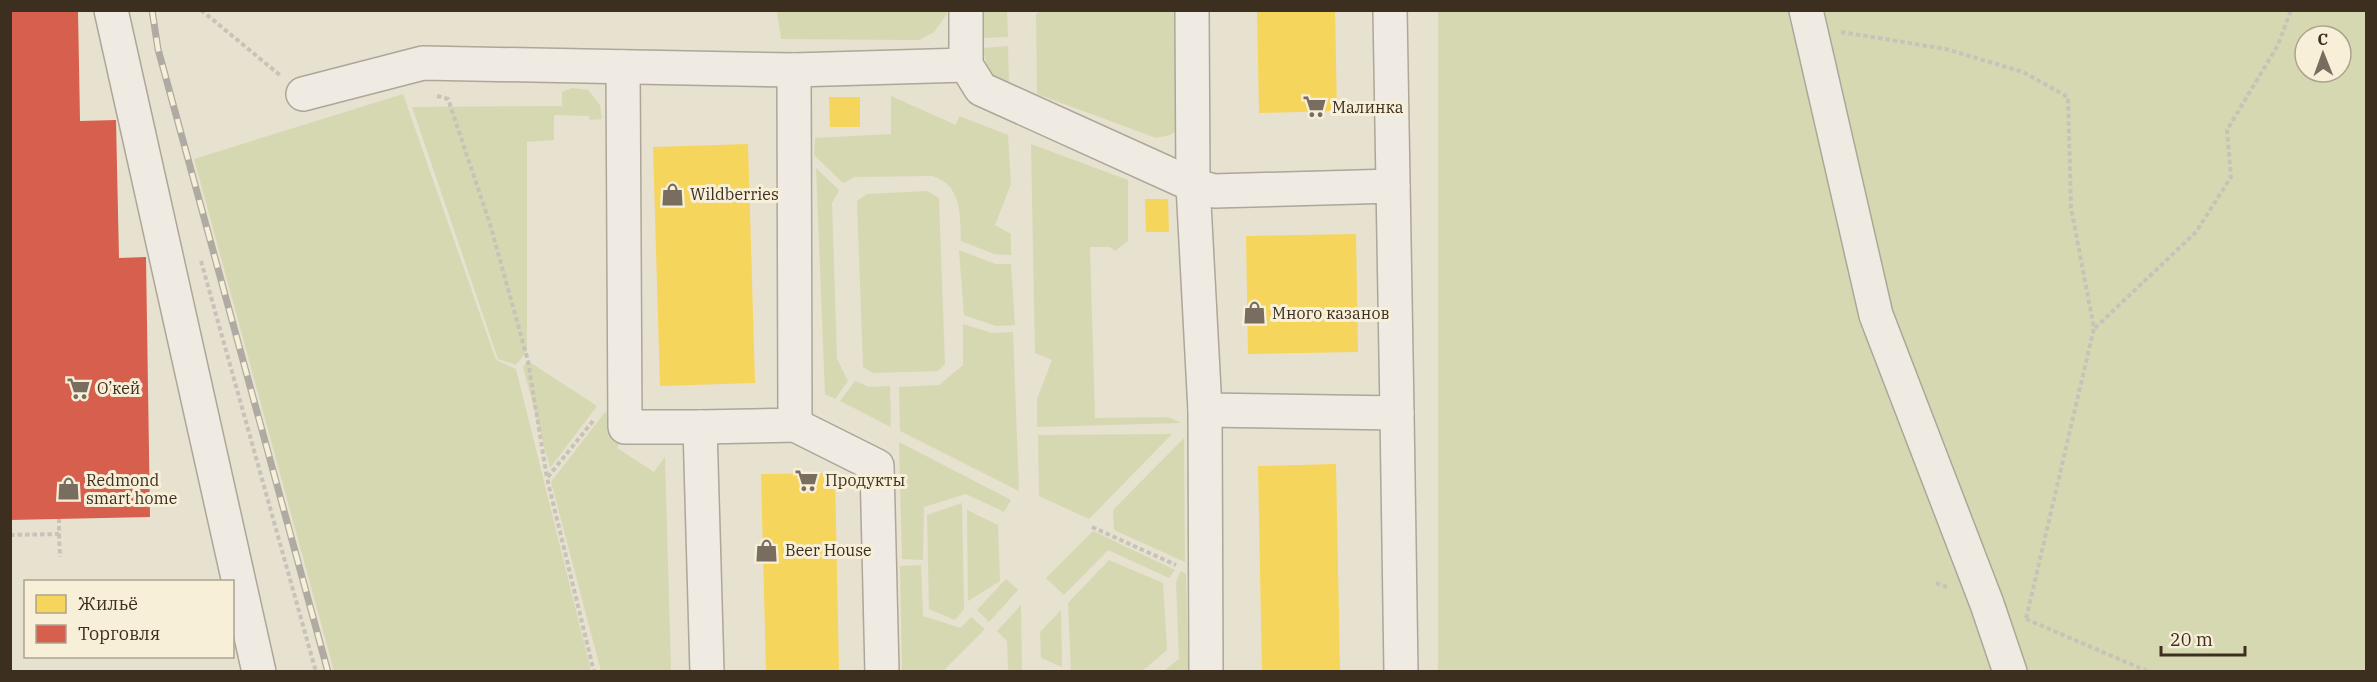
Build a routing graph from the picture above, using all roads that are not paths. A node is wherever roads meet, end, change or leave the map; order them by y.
1 (111, 10) edge
2 (966, 10) edge
3 (1192, 10) edge
4 (1389, 10) edge
5 (1808, 19) edge
6 (966, 65) junction
7 (623, 67) junction
8 (794, 70) junction
9 (303, 94) road end
10 (1193, 185) junction
11 (1393, 186) junction
12 (1206, 410) junction
13 (1397, 413) junction
14 (795, 424) junction
15 (700, 427) junction
16 (259, 672) edge
17 (707, 672) edge
18 (882, 672) edge
19 (1206, 672) edge
20 (1401, 672) edge
21 (2010, 672) edge

1 - 16 lane
2 - 6 lane
3 - 10 lane
4 - 11 lane
5 - 21 lane
6 - 8 lane
6 - 10 lane
7 - 8 lane
7 - 9 lane
7 - 15 lane
8 - 14 lane
10 - 11 lane
10 - 12 lane
11 - 13 lane
12 - 13 lane
12 - 19 lane
13 - 20 lane
14 - 15 lane
14 - 18 lane
15 - 17 lane

